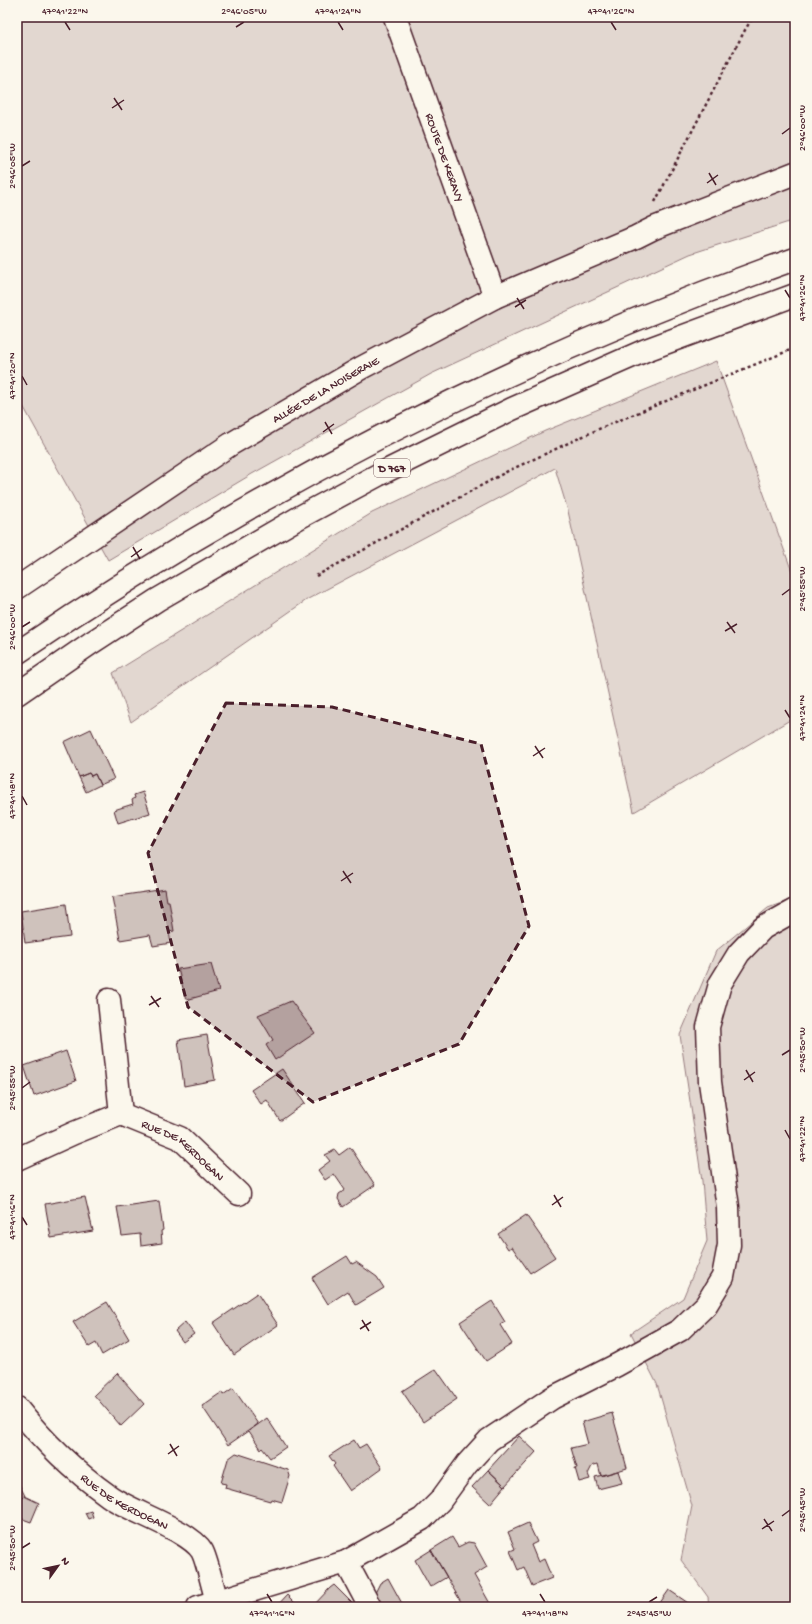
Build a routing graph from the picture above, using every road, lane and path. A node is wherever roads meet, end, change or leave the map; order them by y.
1 (396, 17) edge
2 (753, 17) edge
3 (795, 173) edge
4 (654, 203) dead end
5 (795, 258) edge
6 (795, 295) edge
7 (495, 297) junction
8 (795, 348) edge
9 (316, 576) dead end
10 (17, 588) edge
11 (17, 653) edge
12 (17, 694) edge
13 (795, 910) edge
14 (109, 1000) dead end
15 (121, 1114) junction
16 (17, 1159) edge
17 (240, 1194) dead end
18 (17, 1408) edge
19 (346, 1562) junction
20 (207, 1604) edge
21 (370, 1607) edge

1 - 7 main road, ROUTE DE KERAVY
2 - 4 path
3 - 7 main road, ALLÉE DE LA NOISERAIE
5 - 11 main road, D 767
6 - 12 main road, D 767
7 - 10 main road, ALLÉE DE LA NOISERAIE
8 - 9 path
13 - 19 main road
14 - 15 main road
15 - 16 main road
15 - 17 main road, RUE DE KERDOGAN
18 - 20 main road, RUE DE KERDOGAN
19 - 20 main road
19 - 21 main road

